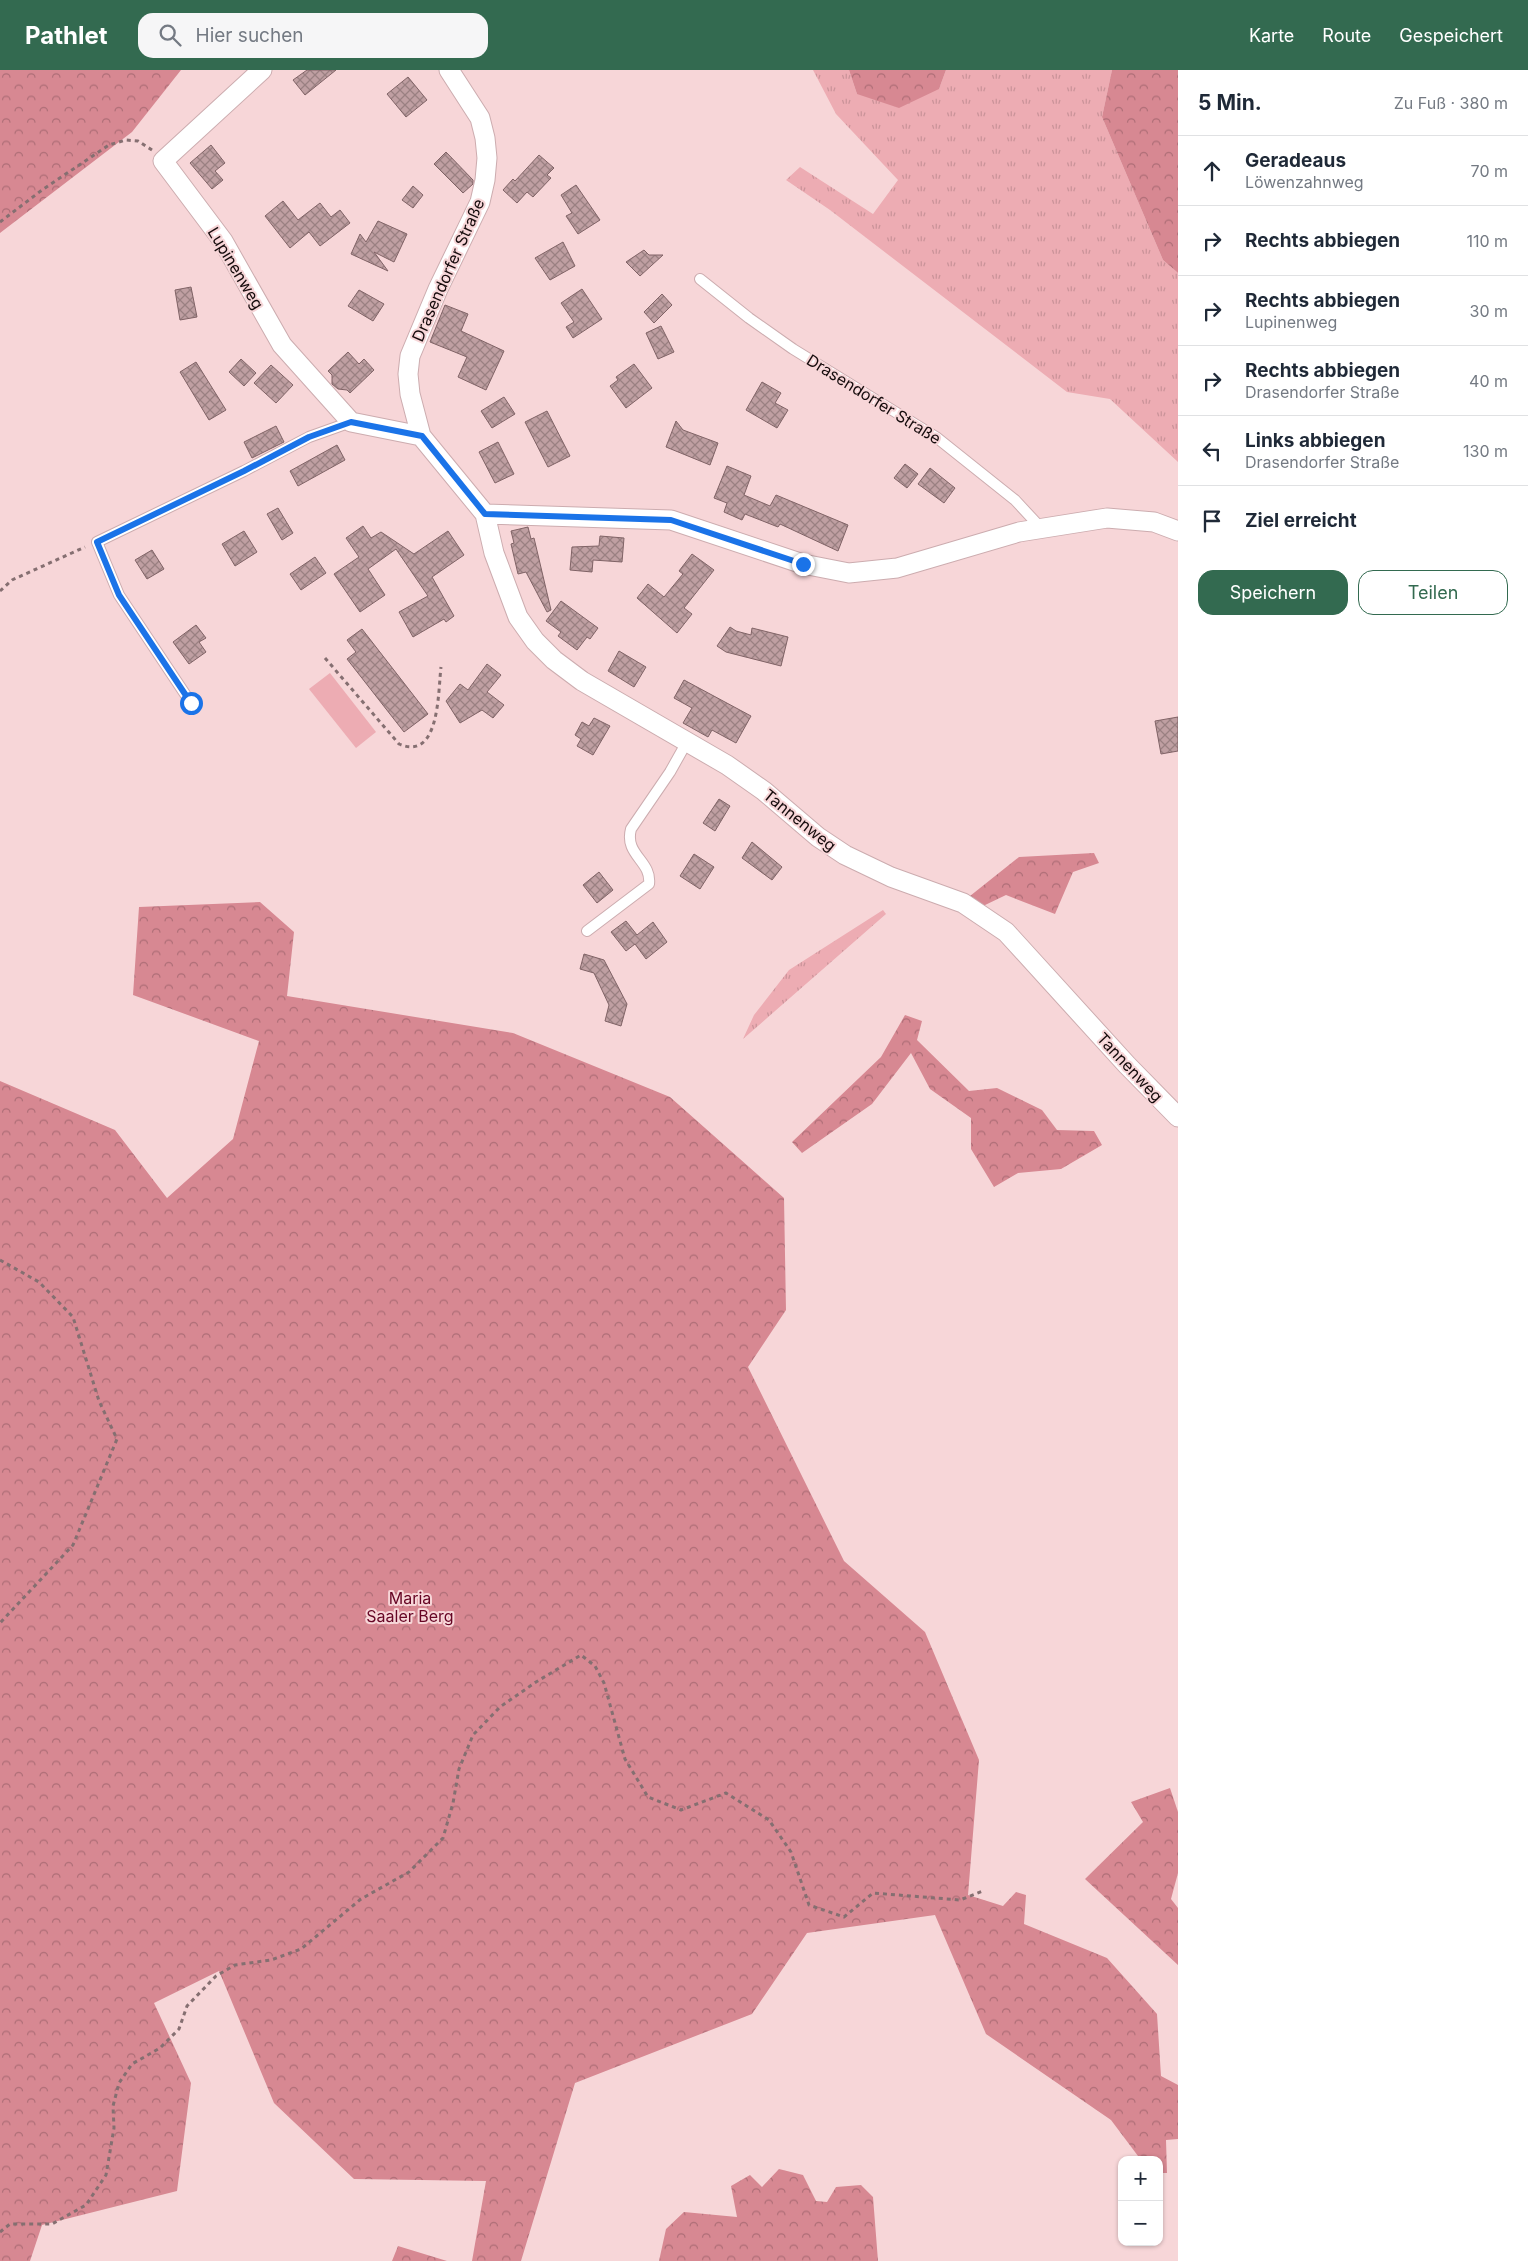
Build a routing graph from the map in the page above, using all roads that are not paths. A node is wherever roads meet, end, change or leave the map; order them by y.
1 (262, 70) edge
2 (449, 70) edge
3 (700, 278) dead end
4 (351, 422) junction
5 (422, 436) junction
6 (485, 514) junction
7 (1041, 528) junction
8 (1178, 531) edge
9 (191, 703) dead end
10 (688, 740) junction
11 (587, 932) dead end
12 (1178, 1117) edge

1 - 4 street, Lupinenweg
2 - 5 street, Drasendorfer Straße
3 - 7 lane, Drasendorfer Straße
4 - 5 street
4 - 9 lane
5 - 6 street, Drasendorfer Straße
6 - 7 street
6 - 10 street, Tannenweg
7 - 8 street
10 - 11 lane
10 - 12 street, Tannenweg

